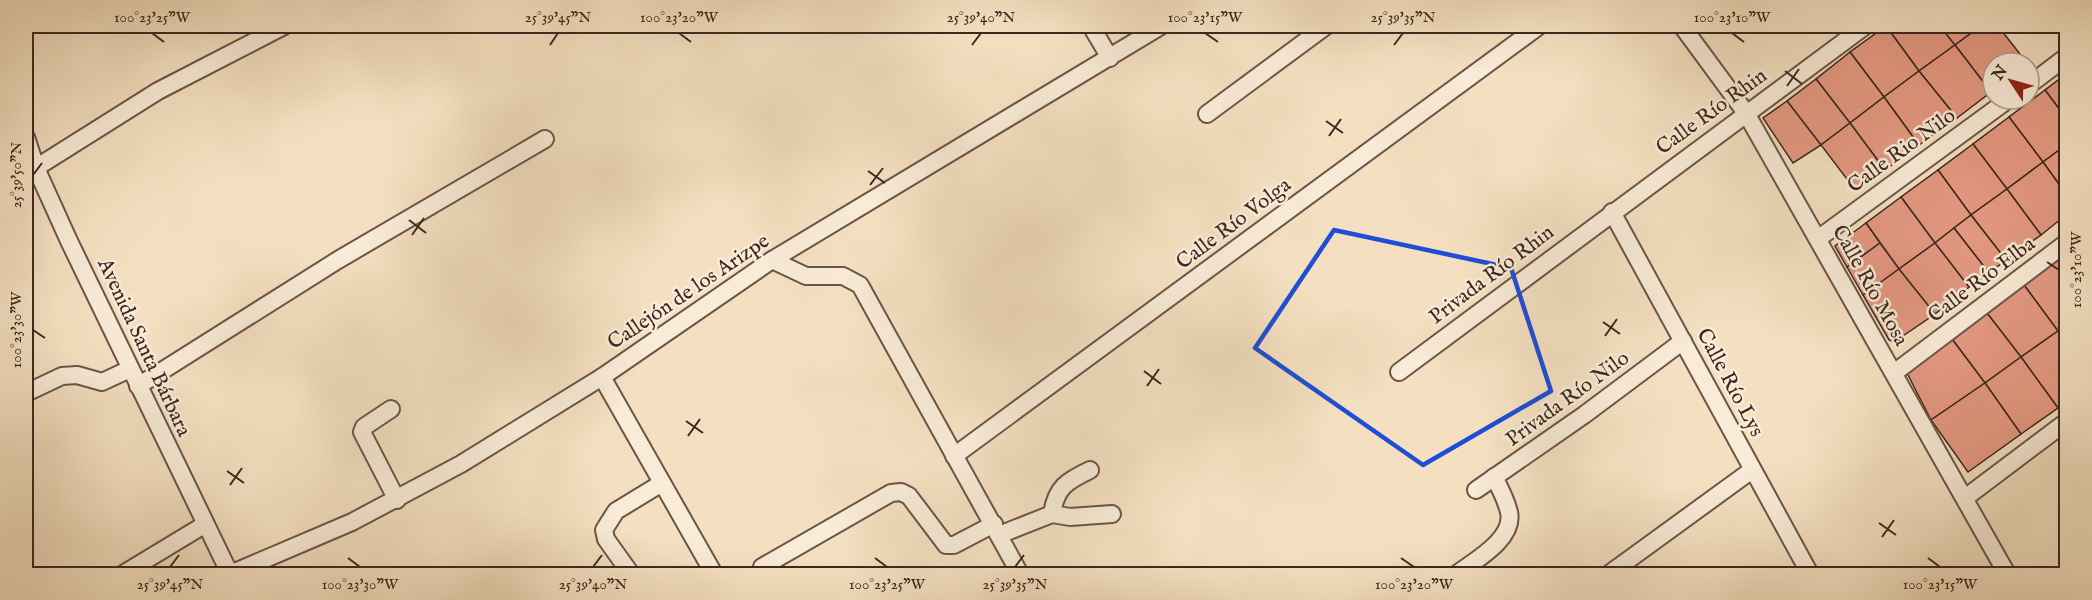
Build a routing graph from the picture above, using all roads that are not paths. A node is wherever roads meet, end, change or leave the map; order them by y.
1 (284, 26) edge
2 (1091, 26) edge
3 (1161, 26) edge
4 (1326, 26) edge
5 (1539, 26) edge
6 (1682, 26) edge
7 (1865, 26) edge
8 (2067, 57) edge
9 (1110, 58) junction
10 (2041, 76) edge
11 (1993, 111) edge
12 (1746, 113) junction
13 (1207, 114) dead end
14 (26, 137) edge
15 (545, 139) dead end
16 (31, 171) edge
17 (1612, 212) junction
18 (1819, 238) junction
19 (2067, 243) edge
20 (772, 260) junction
21 (1683, 341) junction
22 (130, 369) junction
23 (1399, 372) dead end
24 (1894, 373) junction
25 (602, 377) junction
26 (138, 386) junction
27 (26, 393) edge
28 (391, 409) dead end
29 (2067, 422) edge
30 (954, 456) junction
31 (1090, 470) dead end
32 (1752, 470) junction
33 (1494, 477) junction
34 (662, 483) junction
35 (1476, 490) dead end
36 (1965, 498) junction
37 (397, 500) junction
38 (1052, 514) junction
39 (1112, 514) dead end
40 (204, 525) junction
41 (996, 530) junction
42 (762, 567) dead end
43 (123, 574) edge
44 (230, 574) edge
45 (631, 574) edge
46 (714, 574) edge
47 (1020, 574) edge
48 (1456, 574) edge
49 (1609, 574) edge
50 (1810, 574) edge
51 (2007, 574) edge

1 - 16 street
2 - 9 street
3 - 9 street, Callejón de los Arizpe
4 - 13 street
5 - 30 street, Calle Río Volga
6 - 12 street, Calle Río Mosa
7 - 12 street, Calle Río Rhin
8 - 10 street
9 - 20 street, Callejón de los Arizpe
11 - 18 street, Calle Rio Nilo
12 - 17 street, Calle Río Rhin
12 - 18 street, Calle Río Mosa
14 - 16 street, Avenida Santa Bárbara
15 - 26 street
16 - 22 street, Avenida Santa Bárbara
17 - 21 street, Calle Río Lys
17 - 23 street, Privada Río Rhin
18 - 24 street, Calle Río Mosa
19 - 24 street, Calle Río Elba
20 - 25 street, Callejón de los Arizpe
20 - 30 street
21 - 32 street, Calle Río Lys
21 - 33 street, Privada Río Nilo
22 - 26 street, Avenida Santa Bárbara
22 - 27 street
24 - 36 street, Calle Río Mosa
25 - 34 street
25 - 37 street, Callejón de los Arizpe
26 - 40 street, Avenida Santa Bárbara
28 - 37 street
29 - 36 street
30 - 41 street
31 - 38 street
32 - 49 street
32 - 50 street, Calle Río Lys
33 - 35 street, Privada Río Nilo
33 - 48 street
34 - 45 street
34 - 46 street
36 - 51 street, Calle Río Mosa
37 - 44 street, Callejón de los Arizpe
38 - 39 street
38 - 41 street
40 - 43 street
40 - 44 street, Avenida Santa Bárbara
41 - 42 street
41 - 47 street

